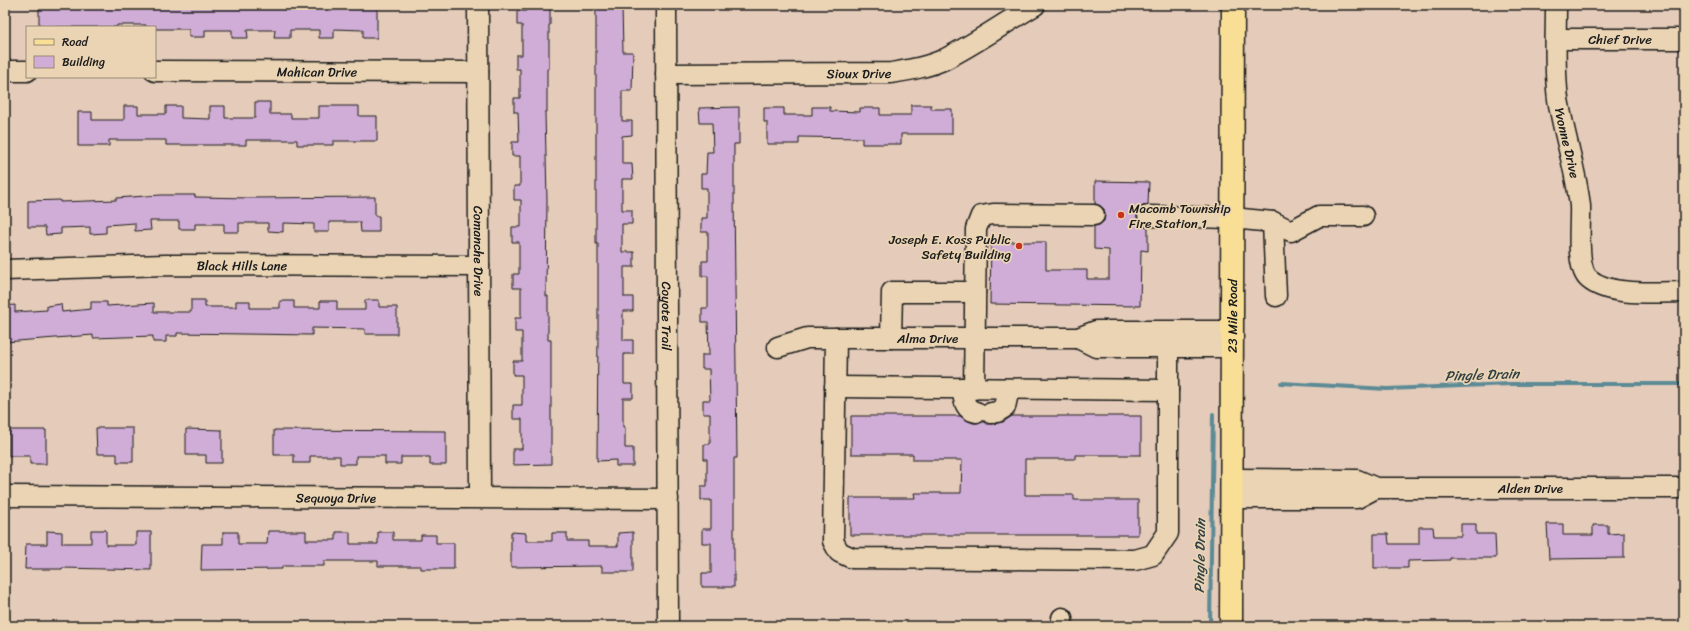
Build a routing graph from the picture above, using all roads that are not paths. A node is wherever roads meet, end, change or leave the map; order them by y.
1 (478, 5) edge
2 (666, 5) edge
3 (1035, 5) edge
4 (1233, 5) edge
5 (1556, 5) edge
6 (1556, 39) junction
7 (1684, 39) edge
8 (5, 71) edge
9 (26, 71) edge
10 (156, 71) edge
11 (478, 72) junction
12 (666, 74) junction
13 (1094, 215) dead end
14 (1148, 216) dead end
15 (1363, 216) dead end
16 (1232, 218) junction
17 (1273, 222) junction
18 (479, 266) junction
19 (5, 270) edge
20 (975, 292) junction
21 (1684, 292) edge
22 (1276, 296) dead end
23 (836, 338) junction
24 (891, 338) junction
25 (975, 338) junction
26 (1232, 339) junction
27 (1163, 342) junction
28 (778, 347) dead end
29 (835, 387) junction
30 (968, 388) junction
31 (1009, 389) junction
32 (1168, 390) junction
33 (1231, 488) junction
34 (1684, 488) edge
35 (5, 496) edge
36 (480, 497) junction
37 (668, 498) junction
38 (668, 626) edge
39 (1231, 626) edge

1 - 11 street, Comanche Drive
2 - 12 street, Coyote Trail
3 - 12 street, Sioux Drive
4 - 16 main road, 23 Mile Road
5 - 6 street, Yvonne Drive
6 - 7 street, Chief Drive
6 - 21 street, Yvonne Drive
8 - 9 street
10 - 11 street, Mahican Drive
11 - 18 street, Comanche Drive
12 - 37 street, Coyote Trail
13 - 20 street
14 - 16 street
15 - 17 street
16 - 17 street
16 - 26 main road, 23 Mile Road
17 - 22 street
18 - 19 street, Black Hills Lane
18 - 36 street, Comanche Drive
20 - 24 street
20 - 25 street
23 - 24 street, Alma Drive
23 - 28 street, Alma Drive
23 - 29 street
24 - 25 street, Alma Drive
25 - 27 street, Alma Drive
25 - 30 street
26 - 27 street, Alma Drive
26 - 33 main road, 23 Mile Road
27 - 32 street
29 - 30 street
29 - 32 street
30 - 31 street
30 - 31 street
31 - 32 street
33 - 34 street, Alden Drive
33 - 39 main road, 23 Mile Road
35 - 36 street, Sequoya Drive
36 - 37 street, Sequoya Drive
37 - 38 street, Coyote Trail

